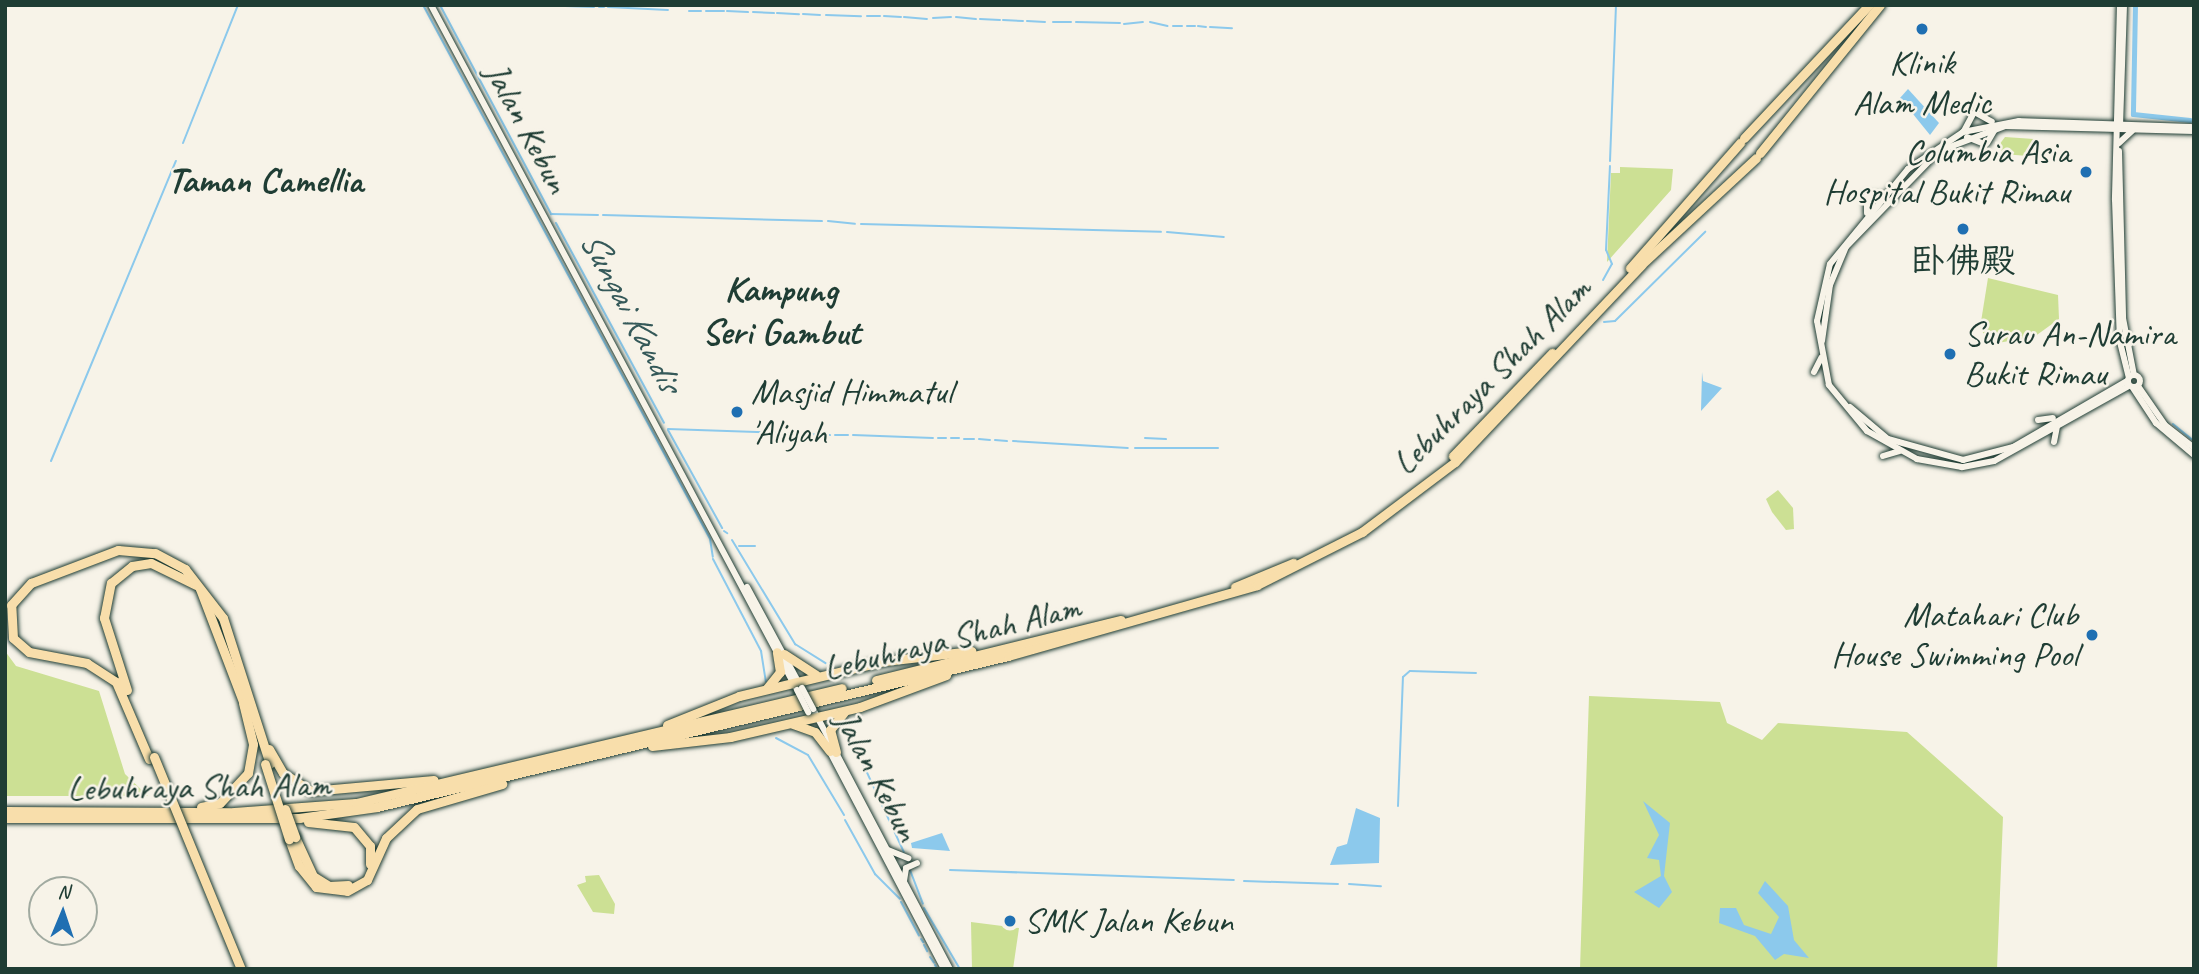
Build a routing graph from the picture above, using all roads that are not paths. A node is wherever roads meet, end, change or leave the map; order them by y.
1 (431, 5) edge
2 (1869, 5) edge
3 (1880, 5) edge
4 (2122, 5) edge
5 (2118, 112) junction
6 (2083, 123) junction
7 (1996, 125) junction
8 (2117, 127) junction
9 (2137, 127) junction
10 (2099, 128) junction
11 (2194, 129) edge
12 (1964, 135) junction
13 (2119, 143) junction
14 (2114, 170) junction
15 (1883, 196) junction
16 (1866, 215) junction
17 (1821, 358) junction
18 (1827, 380) junction
19 (2132, 382) junction
20 (1851, 412) junction
21 (2058, 419) junction
22 (2031, 440) junction
23 (1880, 441) junction
24 (1888, 442) junction
25 (2194, 448) edge
26 (1901, 451) junction
27 (2194, 455) edge
28 (1883, 456) junction
29 (166, 561) dead end
30 (200, 589) junction
31 (1014, 645) junction
32 (780, 653) junction
33 (1008, 656) junction
34 (821, 676) junction
35 (798, 686) junction
36 (763, 690) junction
37 (243, 703) junction
38 (848, 710) junction
39 (253, 712) junction
40 (812, 714) junction
41 (788, 724) junction
42 (615, 742) junction
43 (833, 752) junction
44 (589, 757) junction
45 (151, 758) junction
46 (535, 762) junction
47 (268, 764) junction
48 (5, 811) edge
49 (38, 811) junction
50 (5, 818) edge
51 (150, 819) junction
52 (292, 838) junction
53 (886, 849) junction
54 (908, 858) dead end
55 (917, 863) dead end
56 (904, 883) junction
57 (235, 969) edge
58 (241, 969) edge
59 (944, 969) edge
60 (950, 969) edge

1 - 32 main road, Jalan Kebun
2 - 31 highway, Lebuhraya Shah Alam
3 - 33 highway, Lebuhraya Shah Alam
4 - 5 main road
5 - 6 main road
5 - 8 main road
5 - 9 main road
6 - 7 main road
6 - 8 main road
7 - 10 main road
7 - 12 main road
7 - 12 main road
7 - 12 main road
8 - 9 main road
8 - 10 main road
8 - 13 main road
8 - 14 main road
9 - 11 main road
9 - 13 main road
10 - 14 main road
12 - 15 main road
12 - 20 main road
13 - 19 main road
14 - 19 main road
15 - 16 main road
15 - 16 main road
16 - 17 main road
17 - 18 main road
17 - 18 main road
18 - 20 main road
19 - 21 main road
19 - 25 main road
19 - 27 main road
20 - 23 main road
20 - 24 main road
21 - 22 main road
21 - 22 main road
21 - 22 main road
22 - 24 main road
22 - 26 main road
23 - 24 main road
23 - 28 main road
24 - 26 main road
24 - 28 main road
26 - 28 main road
29 - 30 highway
30 - 37 highway
30 - 45 highway
31 - 34 highway
31 - 42 highway, Lebuhraya Shah Alam
32 - 34 highway
32 - 35 main road, Jalan Kebun
32 - 36 highway
33 - 38 highway
33 - 44 highway, Lebuhraya Shah Alam
34 - 35 highway
35 - 36 highway
35 - 40 main road, Jalan Kebun, bridge
36 - 42 highway
37 - 47 highway
37 - 49 highway
38 - 40 highway
38 - 43 highway
39 - 45 highway
39 - 46 highway
39 - 47 highway
40 - 41 highway
40 - 43 main road, Jalan Kebun
41 - 43 highway
41 - 44 highway
42 - 46 highway, Lebuhraya Shah Alam
43 - 53 main road, Jalan Kebun
43 - 59 main road, Jalan Kebun
44 - 51 highway, Lebuhraya Shah Alam
44 - 52 highway
45 - 57 highway
45 - 58 highway, bridge
46 - 49 highway, Lebuhraya Shah Alam
47 - 52 highway, bridge
48 - 49 highway, Lebuhraya Shah Alam
50 - 51 highway, Lebuhraya Shah Alam
51 - 52 highway
53 - 54 main road
53 - 56 main road, Jalan Kebun
55 - 56 main road
56 - 60 main road, Jalan Kebun

